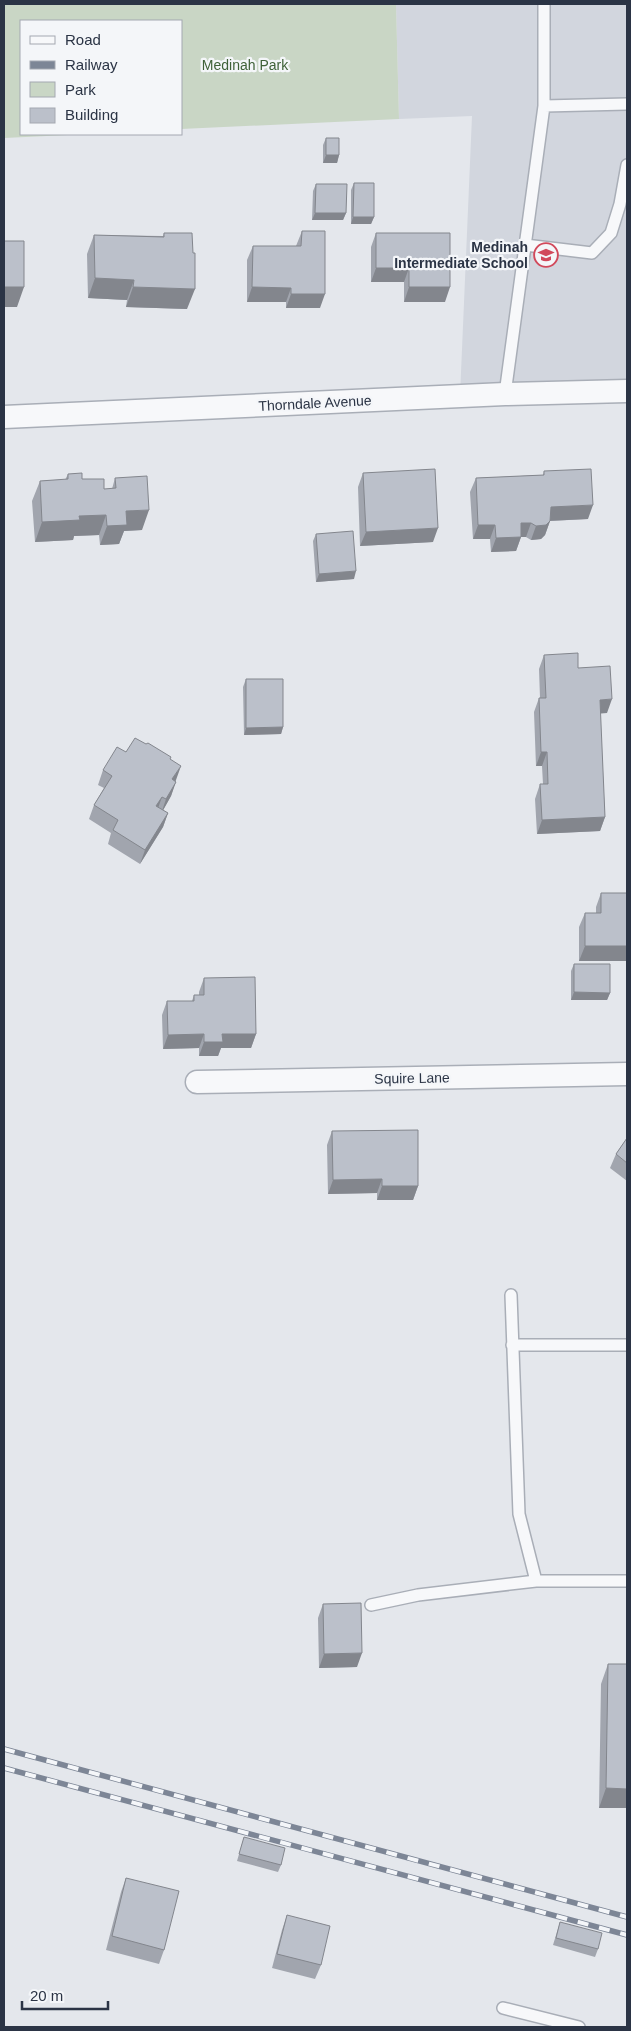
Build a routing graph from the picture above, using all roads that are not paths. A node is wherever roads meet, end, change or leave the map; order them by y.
1 (544, 4) edge
2 (627, 104) edge
3 (544, 106) junction
4 (627, 165) edge
5 (525, 245) junction
6 (627, 392) edge
7 (505, 394) junction
8 (4, 417) edge
9 (627, 1074) edge
10 (197, 1082) dead end
11 (511, 1295) dead end
12 (512, 1345) junction
13 (627, 1345) edge
14 (536, 1582) junction
15 (627, 1582) edge
16 (371, 1605) dead end
17 (502, 2008) dead end
18 (579, 2027) edge

1 - 3 lane
2 - 3 lane
3 - 5 lane
4 - 5 lane
5 - 7 lane
6 - 7 street, Thorndale Avenue
7 - 8 street, Thorndale Avenue
9 - 10 street, Squire Lane
11 - 12 lane
12 - 13 lane
12 - 14 lane
14 - 15 lane
14 - 16 lane
17 - 18 lane

